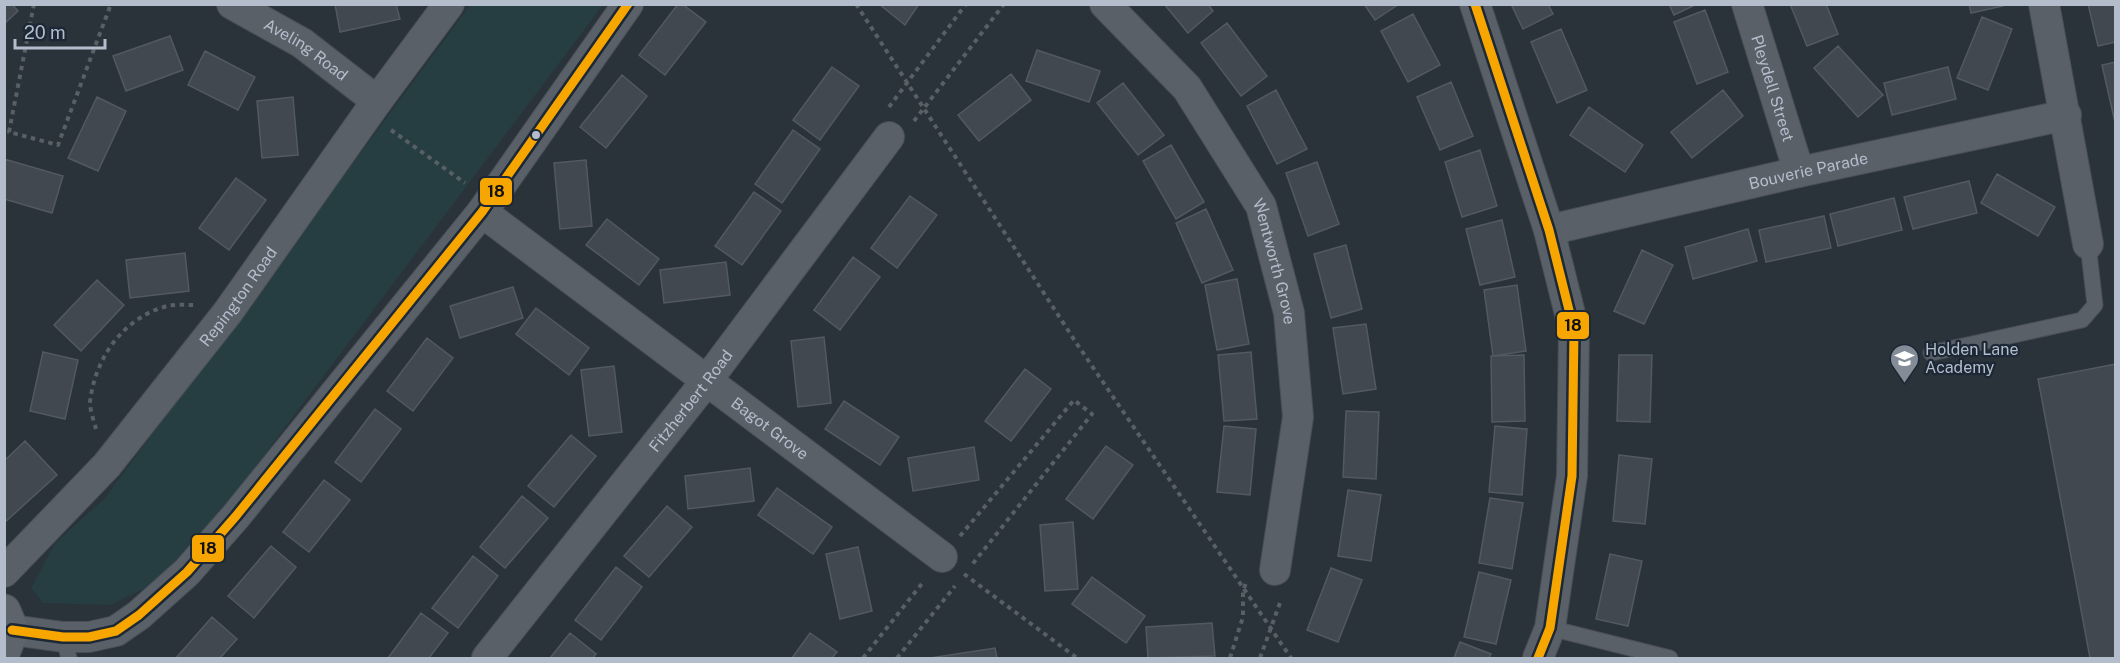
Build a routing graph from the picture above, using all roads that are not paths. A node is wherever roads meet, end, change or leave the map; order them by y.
1 (232, 4) edge
2 (449, 4) edge
3 (628, 4) edge
4 (1105, 4) edge
5 (1475, 4) edge
6 (1747, 4) edge
7 (2044, 4) edge
8 (377, 101) junction
9 (2066, 115) junction
10 (889, 137) road end
11 (1799, 172) junction
12 (486, 206) junction
13 (1549, 230) junction
14 (2088, 244) joint
15 (1931, 353) dead end
16 (708, 379) junction
17 (953, 566) road end
18 (1275, 570) road end
19 (4, 572) edge
20 (1550, 628) junction
21 (7, 631) edge
22 (66, 648) edge
23 (487, 658) edge
24 (1538, 658) edge
25 (1670, 658) edge

1 - 8 street, Aveling Road
2 - 8 street, Repington Road
3 - 12 street
4 - 18 street, Wentworth Grove
5 - 13 street
6 - 11 street, Pleydell Street
7 - 9 street
8 - 19 street, Repington Road
9 - 11 street, Bouverie Parade
9 - 14 street
10 - 16 street, Fitzherbert Road
11 - 13 street, Bouverie Parade
12 - 16 street, Bagot Grove
12 - 22 street
13 - 20 street
14 - 15 lane
16 - 17 street, Bagot Grove
16 - 23 street, Fitzherbert Road
20 - 24 street
20 - 25 lane
21 - 22 street

